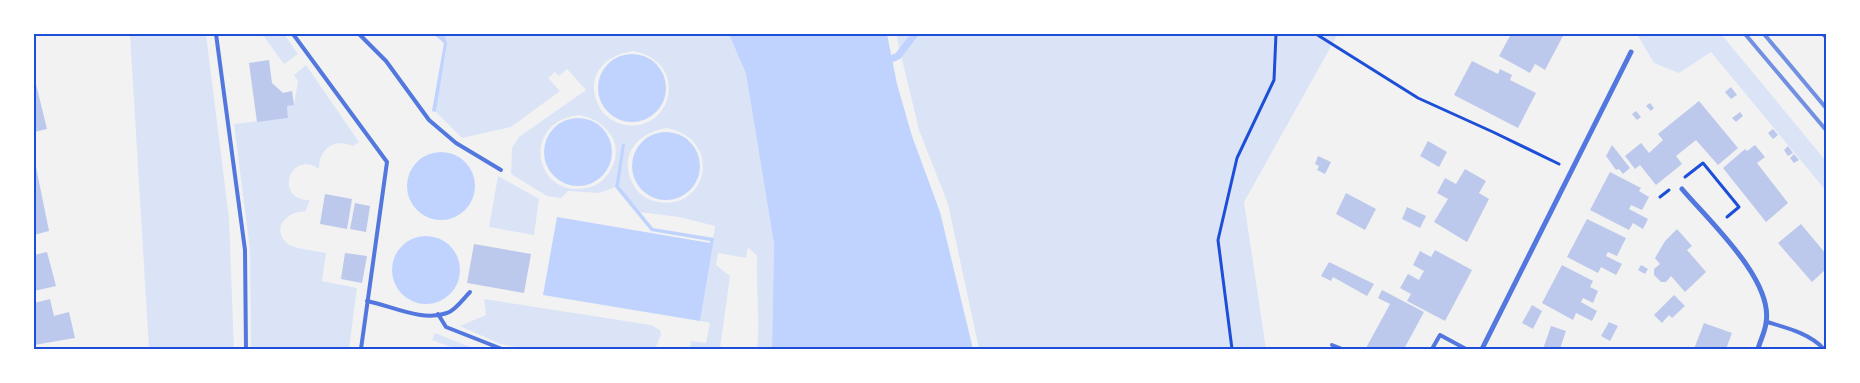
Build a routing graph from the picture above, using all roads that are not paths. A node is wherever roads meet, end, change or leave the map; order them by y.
1 (216, 34) edge
2 (293, 34) edge
3 (359, 34) edge
4 (1823, 34) edge
5 (1826, 37) edge
6 (1631, 52) dead end
7 (500, 170) dead end
8 (1682, 189) dead end
9 (470, 292) dead end
10 (367, 301) junction
11 (438, 314) junction
12 (1767, 322) junction
13 (1332, 344) dead end
14 (246, 349) edge
15 (361, 349) edge
16 (502, 349) edge
17 (1342, 349) edge
18 (1432, 349) edge
19 (1466, 349) edge
20 (1482, 349) edge
21 (1758, 349) edge
22 (1824, 349) edge

1 - 14 lane
2 - 10 lane
3 - 7 lane
4 - 5 lane
6 - 20 street
8 - 12 street
9 - 11 lane
10 - 11 lane
10 - 15 lane
11 - 16 lane
12 - 21 street
12 - 22 lane
13 - 17 lane
18 - 19 lane

